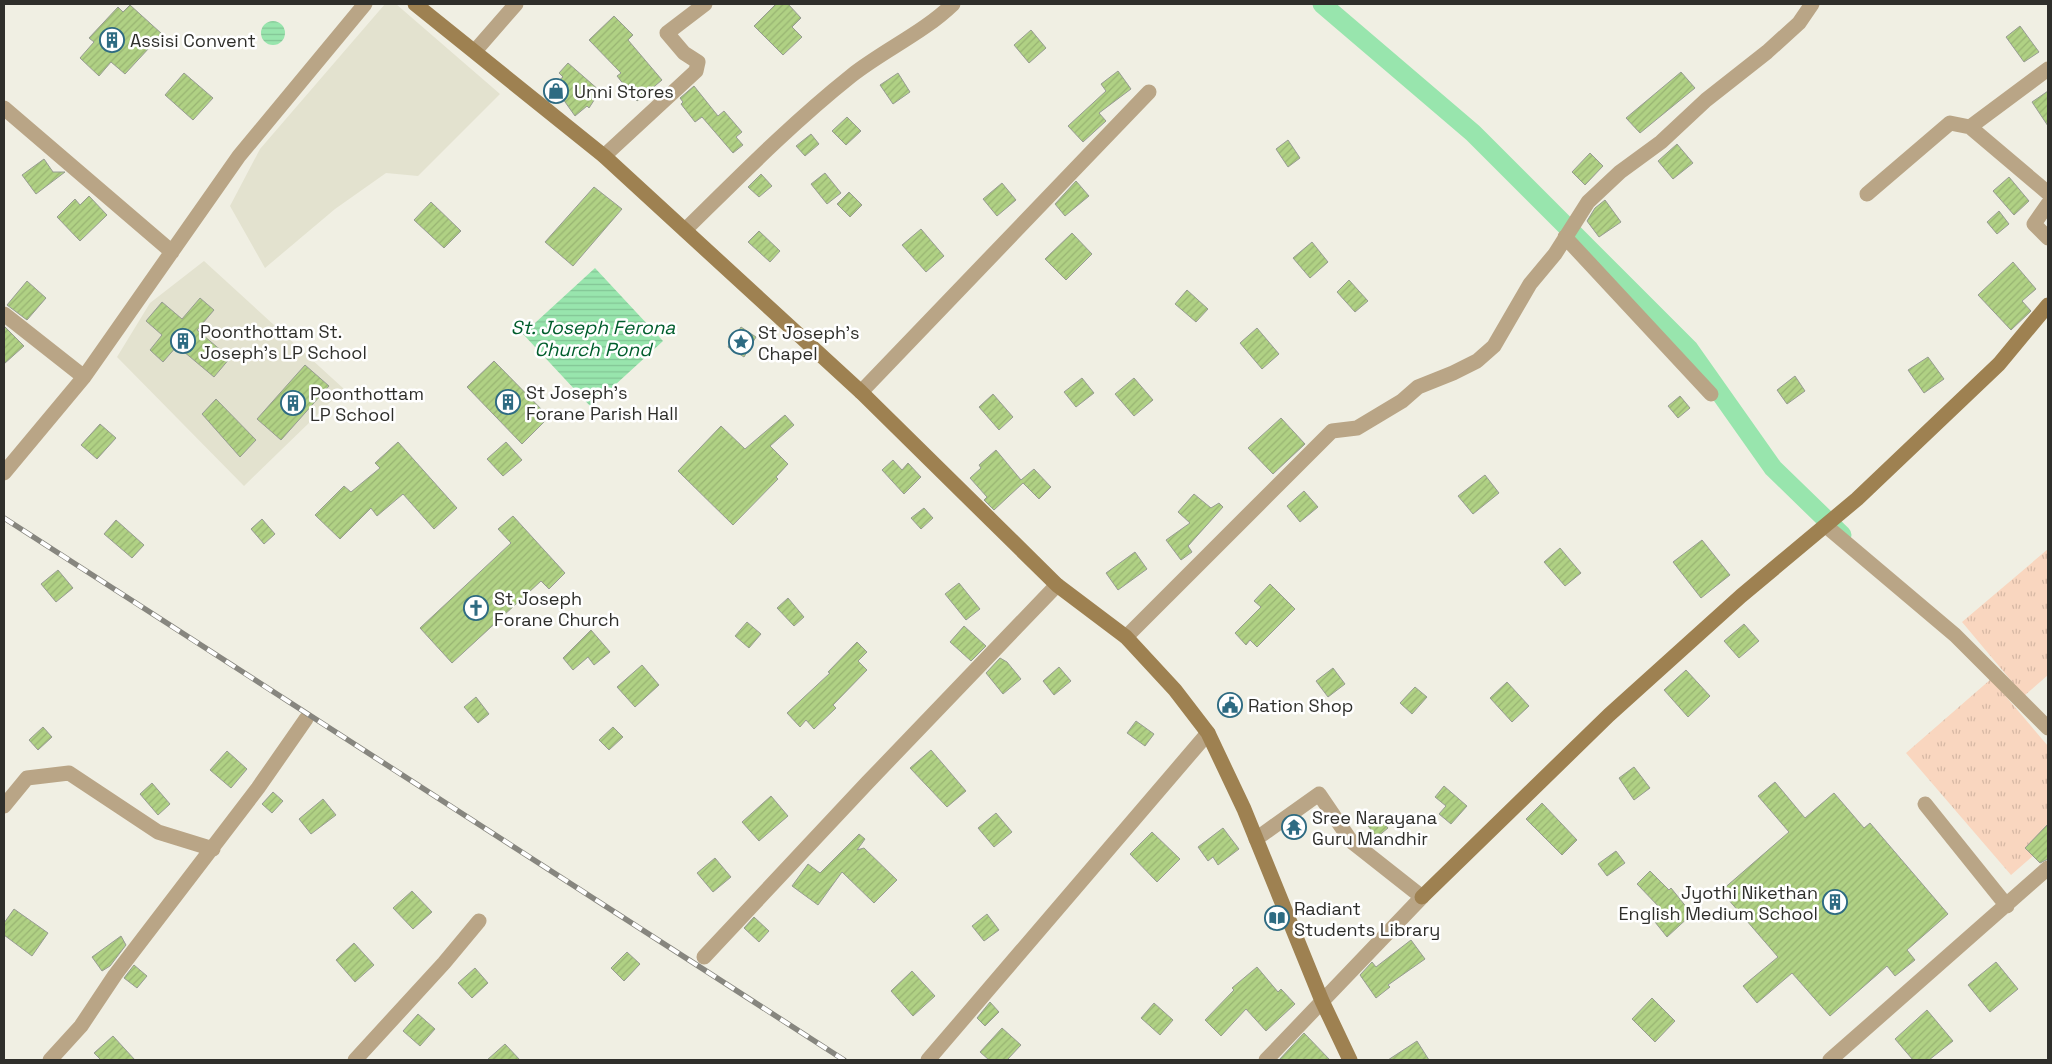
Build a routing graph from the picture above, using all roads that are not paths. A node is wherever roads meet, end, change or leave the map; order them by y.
1 (365, 4) edge
2 (415, 4) edge
3 (516, 4) edge
4 (705, 4) edge
5 (953, 4) edge
6 (1812, 4) edge
7 (475, 51) junction
8 (2048, 69) edge
9 (1149, 92) dead end
10 (4, 108) edge
11 (1970, 127) junction
12 (604, 156) junction
13 (2048, 193) edge
14 (1867, 194) dead end
15 (2048, 204) edge
16 (1570, 229) junction
17 (685, 230) junction
18 (2048, 238) edge
19 (172, 252) junction
20 (2048, 304) edge
21 (4, 314) edge
22 (84, 377) junction
23 (861, 392) junction
24 (1711, 394) dead end
25 (4, 473) edge
26 (1830, 523) junction
27 (1057, 585) junction
28 (1126, 637) junction
29 (306, 719) dead end
30 (2048, 728) edge
31 (1208, 733) junction
32 (1925, 804) dead end
33 (4, 806) edge
34 (1256, 839) junction
35 (213, 849) junction
36 (2048, 868) edge
37 (1422, 897) junction
38 (2007, 906) junction
39 (479, 921) dead end
40 (704, 957) dead end
41 (1322, 1001) junction
42 (50, 1060) edge
43 (355, 1060) edge
44 (928, 1060) edge
45 (1266, 1060) edge
46 (1350, 1060) edge
47 (1830, 1060) edge

1 - 19 street
2 - 7 main road
3 - 7 street
4 - 12 street
5 - 17 street
6 - 16 street
7 - 12 main road
8 - 11 street
9 - 23 street
10 - 19 street
11 - 13 street
11 - 14 street
12 - 17 main road
15 - 18 street
16 - 24 street
16 - 28 street
17 - 23 main road
19 - 22 street
20 - 26 main road
21 - 22 street
22 - 25 street
23 - 27 main road
26 - 30 street
26 - 37 main road
27 - 28 main road
27 - 40 street
28 - 31 main road
29 - 35 street
31 - 34 main road
31 - 44 street
32 - 38 street
33 - 35 street
34 - 37 street
34 - 41 main road
35 - 42 street
36 - 38 street
37 - 41 street
38 - 47 street
39 - 43 street
41 - 45 street
41 - 46 main road

